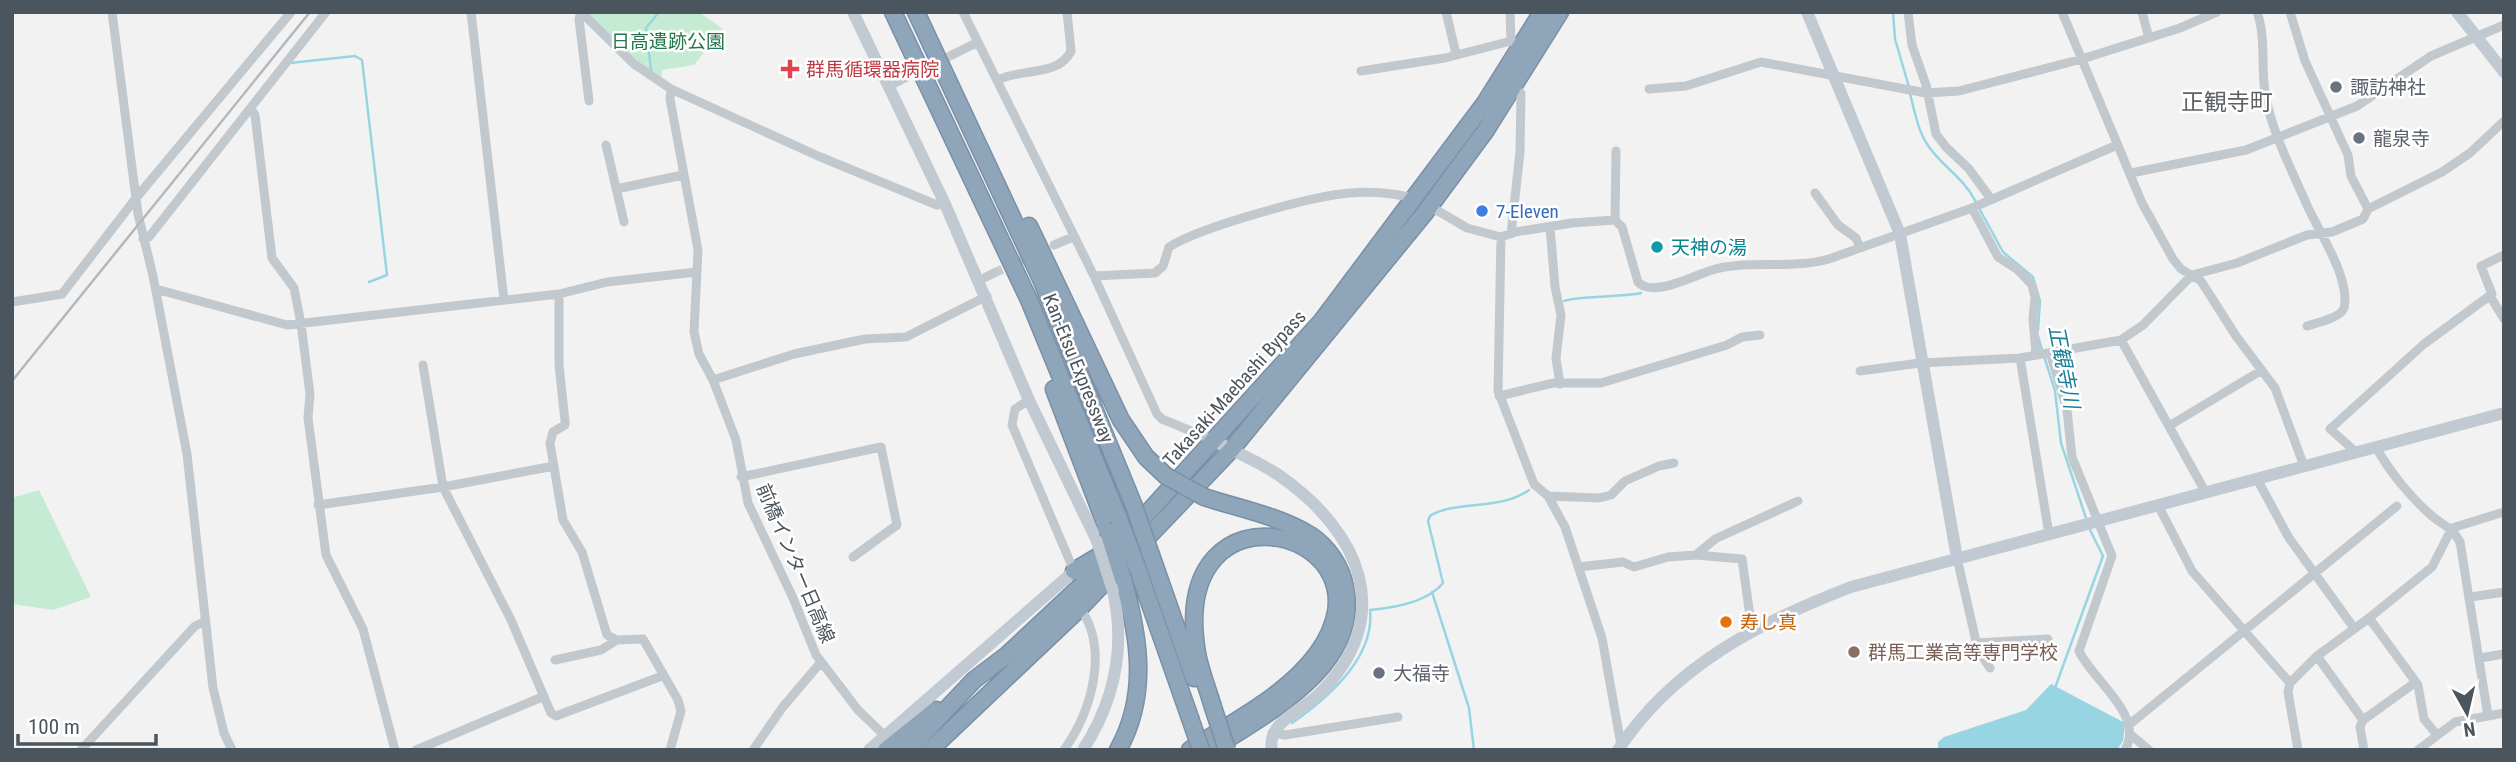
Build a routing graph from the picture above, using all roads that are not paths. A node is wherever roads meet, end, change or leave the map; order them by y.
1 (112, 12) edge
2 (291, 12) edge
3 (327, 12) edge
4 (471, 12) edge
5 (581, 12) edge
6 (853, 12) edge
7 (893, 12) edge
8 (916, 12) edge
9 (963, 12) edge
10 (1067, 12) edge
11 (1446, 12) edge
12 (1510, 12) edge
13 (1542, 12) edge
14 (1560, 12) edge
15 (1807, 12) edge
16 (1908, 12) edge
17 (2062, 12) edge
18 (2142, 12) edge
19 (2217, 12) edge
20 (2258, 12) edge
21 (2290, 12) edge
22 (2457, 12) edge
23 (2504, 24) edge
24 (2475, 35) junction
25 (2149, 38) junction
26 (978, 42) junction
27 (1516, 45) junction
28 (954, 54) tunnel mouth
29 (1456, 54) junction
30 (2082, 59) junction
31 (1361, 71) dead end
32 (2504, 72) edge
33 (1832, 77) junction
34 (998, 80) junction
35 (1513, 88) junction
36 (671, 89) junction
37 (1649, 89) dead end
38 (1926, 93) junction
39 (589, 101) dead end
40 (960, 101) junction
41 (251, 109) junction
42 (2330, 117) junction
43 (2504, 121) edge
44 (2278, 137) junction
45 (606, 145) dead end
46 (2117, 145) junction
47 (1616, 151) dead end
48 (2131, 173) junction
49 (683, 175) junction
50 (616, 188) junction
51 (1815, 193) dead end
52 (136, 198) junction
53 (1991, 199) junction
54 (1423, 203) junction
55 (945, 204) junction
56 (1972, 208) junction
57 (2368, 209) junction
58 (1615, 220) junction
59 (624, 222) dead end
60 (1550, 227) junction
61 (1511, 234) junction
62 (1900, 234) junction
63 (2319, 234) junction
64 (1073, 237) junction
65 (1500, 237) junction
66 (143, 239) junction
67 (1054, 245) dead end
68 (1860, 248) junction
69 (2504, 255) edge
70 (697, 272) junction
71 (994, 273) tunnel mouth
72 (2192, 275) junction
73 (1094, 276) junction
74 (980, 279) junction
75 (156, 289) junction
76 (559, 294) junction
77 (987, 296) junction
78 (2490, 296) junction
79 (505, 300) junction
80 (12, 302) edge
81 (2504, 319) edge
82 (301, 324) junction
83 (2307, 326) dead end
84 (1759, 335) dead end
85 (2121, 340) junction
86 (2050, 353) junction
87 (2036, 354) junction
88 (2020, 358) junction
89 (1920, 363) junction
90 (423, 365) dead end
91 (2262, 370) junction
92 (1860, 371) dead end
93 (713, 380) junction
94 (1560, 384) junction
95 (1499, 396) junction
96 (1029, 400) junction
97 (2504, 413) edge
98 (2169, 426) junction
99 (1215, 441) junction
100 (2376, 447) junction
101 (1231, 450) junction
102 (2357, 453) junction
103 (1674, 463) dead end
104 (554, 466) junction
105 (2304, 466) junction
106 (741, 477) junction
107 (2257, 479) junction
108 (443, 487) junction
109 (2206, 493) junction
110 (1548, 496) junction
111 (1798, 502) dead end
112 (317, 505) junction
113 (2158, 505) junction
114 (2397, 506) dead end
115 (2504, 512) edge
116 (2099, 522) junction
117 (1136, 528) junction
118 (2452, 528) junction
119 (1108, 530) junction
120 (2049, 534) junction
121 (1696, 555) junction
122 (853, 557) dead end
123 (1957, 558) junction
124 (1578, 567) junction
125 (1073, 571) junction
126 (2314, 571) junction
127 (1118, 585) junction
128 (2504, 592) edge
129 (2471, 597) junction
130 (1080, 608) junction
131 (2369, 618) junction
132 (204, 622) junction
133 (2354, 628) junction
134 (1752, 630) junction
135 (2242, 631) junction
136 (2048, 639) dead end
137 (617, 640) junction
138 (1976, 643) junction
139 (2504, 654) edge
140 (2317, 656) junction
141 (2480, 658) junction
142 (555, 660) dead end
143 (821, 662) junction
144 (1990, 668) dead end
145 (662, 676) junction
146 (974, 680) junction
147 (2416, 682) junction
148 (2290, 683) junction
149 (542, 697) junction
150 (1209, 706) junction
151 (2504, 713) edge
152 (2488, 716) junction
153 (1398, 717) dead end
154 (2363, 720) junction
155 (2130, 724) junction
156 (1080, 727) junction
157 (1272, 733) junction
158 (2130, 735) junction
159 (2437, 735) junction
160 (1092, 737) junction
161 (885, 743) edge
162 (936, 746) edge
163 (1619, 747) edge
164 (81, 750) edge
165 (232, 750) edge
166 (395, 750) edge
167 (416, 750) edge
168 (670, 750) edge
169 (753, 750) edge
170 (869, 750) edge
171 (908, 750) edge
172 (1064, 750) edge
173 (1083, 750) edge
174 (1118, 750) edge
175 (1190, 750) edge
176 (1201, 750) edge
177 (1210, 750) edge
178 (1218, 750) edge
179 (1227, 750) edge
180 (1272, 750) edge
181 (2125, 750) edge
182 (2149, 750) edge
183 (2298, 750) edge
184 (2364, 750) edge
185 (2418, 750) edge

1 - 52 street
2 - 52 street
3 - 41 street
4 - 79 street
5 - 36 street
5 - 39 street
6 - 55 street
7 - 119 highway, Kan-Etsu Expressway
8 - 40 highway, Kan-Etsu Expressway
9 - 26 street
10 - 34 street
11 - 29 street
12 - 27 street
13 - 27 highway, Takasaki-Maebashi Bypass
14 - 35 highway, Takasaki-Maebashi Bypass
15 - 33 street
16 - 38 street
17 - 30 street
18 - 25 street
19 - 25 street
20 - 44 street
21 - 42 street
22 - 24 street
23 - 24 street
24 - 32 street
24 - 42 street
25 - 30 street
26 - 28 street
26 - 34 street
27 - 29 street
27 - 54 highway, Takasaki-Maebashi Bypass
29 - 31 street
30 - 38 street
30 - 46 street
33 - 37 street
33 - 38 street
33 - 62 street
34 - 64 street
35 - 54 highway, Takasaki-Maebashi Bypass
35 - 61 street
36 - 49 street, 前橋インター日高線
36 - 55 street
38 - 53 street
40 - 150 highway, Kan-Etsu Expressway, bridge
40 - 177 highway, bridge
41 - 66 street
41 - 82 street
42 - 44 street
42 - 57 street
43 - 57 street
44 - 48 street
44 - 63 street
45 - 50 street
46 - 48 street
46 - 53 street
47 - 58 street
48 - 72 street
49 - 50 street
49 - 70 street, 前橋インター日高線
50 - 59 street
51 - 68 street
52 - 66 street
52 - 80 street
53 - 56 street
54 - 65 street
54 - 73 street
54 - 99 highway, Takasaki-Maebashi Bypass
54 - 101 highway, Takasaki-Maebashi Bypass
55 - 74 street
56 - 62 street
56 - 87 street
57 - 63 street
58 - 60 street
58 - 68 street
60 - 61 street
60 - 94 street
61 - 65 street
62 - 68 street
62 - 89 street
63 - 72 street
63 - 83 street
64 - 67 street
64 - 73 street
65 - 95 street
66 - 75 street
69 - 78 street
70 - 76 street
70 - 93 street, 前橋インター日高線
71 - 74 street
72 - 85 street
72 - 91 street
73 - 99 street
74 - 77 street
75 - 82 street
75 - 132 street
76 - 79 street
76 - 104 street
77 - 93 street
77 - 96 street
78 - 81 street
78 - 102 street
79 - 82 street
82 - 112 street
84 - 94 street
85 - 86 street
85 - 98 street
86 - 87 street
86 - 116 street
87 - 88 street
88 - 89 street
88 - 120 street
89 - 92 street
89 - 123 street
90 - 108 street
91 - 98 street
91 - 105 street
93 - 106 street, 前橋インター日高線
94 - 95 street
95 - 110 street
96 - 119 street
96 - 125 street
97 - 100 street
98 - 109 street
99 - 101 street
99 - 117 highway, Takasaki-Maebashi Bypass
100 - 102 street
100 - 118 street
101 - 130 highway, Takasaki-Maebashi Bypass
101 - 157 street
102 - 105 street
103 - 110 street
104 - 108 street
104 - 137 street
105 - 107 street
106 - 122 street
106 - 143 street, 前橋インター日高線
107 - 109 street
107 - 126 street
108 - 112 street
108 - 149 street
109 - 113 street
110 - 124 street
111 - 121 street
112 - 166 street
113 - 116 street
113 - 135 street
114 - 126 street
115 - 118 street
116 - 120 street
116 - 155 street
117 - 125 highway
117 - 146 highway, Takasaki-Maebashi Bypass
118 - 129 street
118 - 131 street
119 - 127 highway, bridge
119 - 176 highway, bridge
120 - 123 street
121 - 124 street
121 - 134 street
123 - 134 street
123 - 138 street
124 - 163 street
125 - 161 street
126 - 133 street
126 - 135 street
127 - 160 street
127 - 174 highway
128 - 129 street
129 - 141 street
130 - 156 street
130 - 162 highway, Takasaki-Maebashi Bypass
131 - 133 street
131 - 147 street
132 - 164 street
132 - 165 street
133 - 140 street
134 - 163 street
135 - 148 street
135 - 155 street
136 - 138 street
137 - 142 street
137 - 145 street
138 - 144 street
139 - 141 street
140 - 148 street
140 - 154 street
141 - 152 street
143 - 161 street, 前橋インター日高線
143 - 169 street
145 - 149 street
145 - 168 street
146 - 161 highway
146 - 171 highway, Takasaki-Maebashi Bypass
147 - 154 street
147 - 159 street
148 - 183 street
149 - 167 street
150 - 175 highway
150 - 178 highway, Kan-Etsu Expressway
150 - 179 highway, bridge
151 - 152 street
152 - 159 street
153 - 157 street
154 - 184 street
155 - 158 street
156 - 160 street
156 - 172 street
157 - 180 street
158 - 181 street
158 - 182 street
159 - 185 street
160 - 173 street
161 - 170 street

